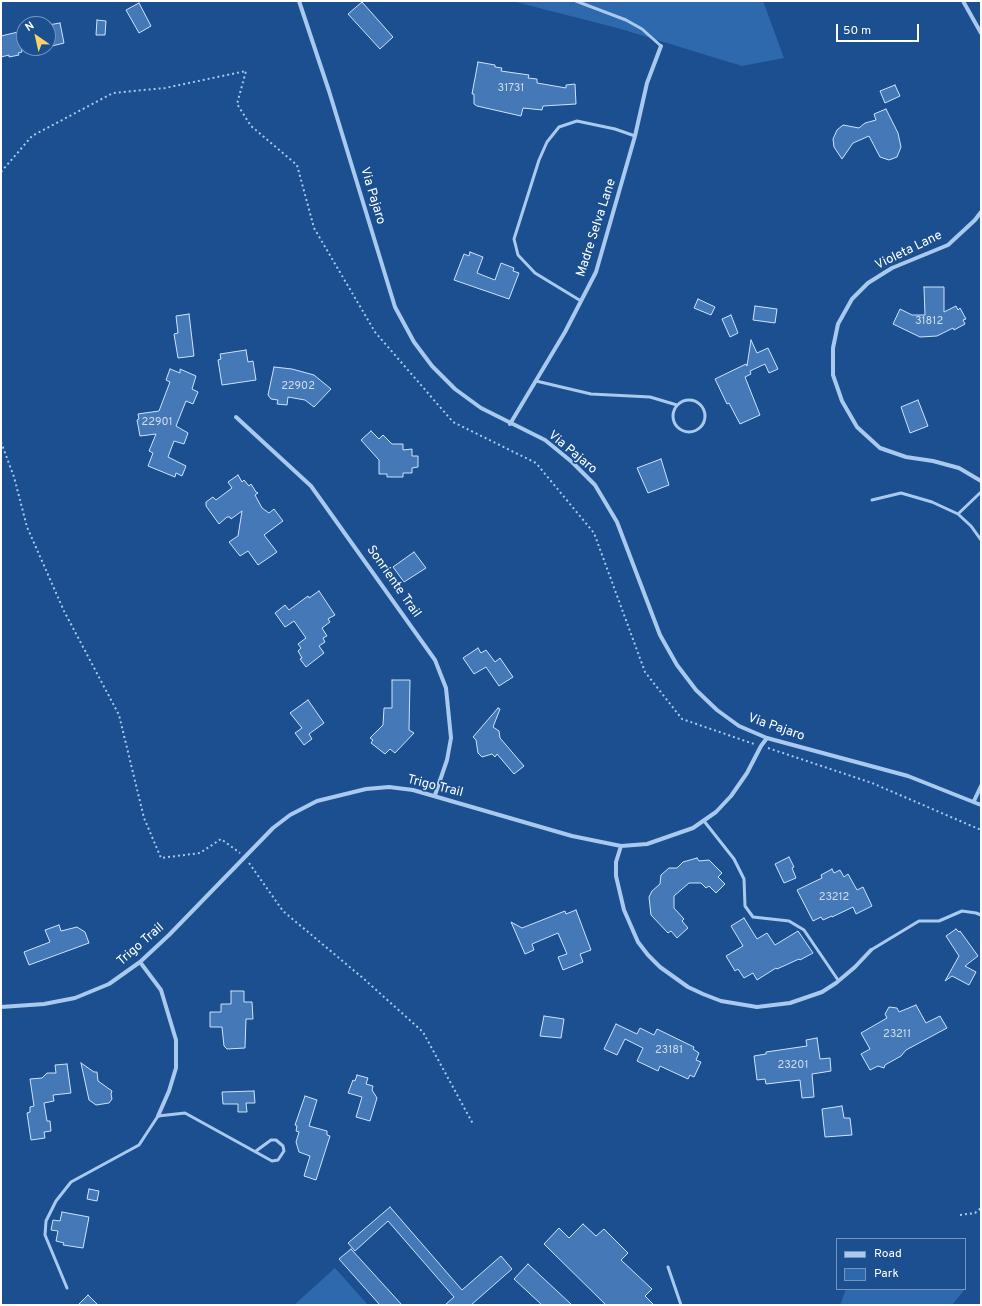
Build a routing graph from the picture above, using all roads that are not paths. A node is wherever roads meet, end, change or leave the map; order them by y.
1 (299, 1) edge
2 (576, 1) edge
3 (963, 1) edge
4 (981, 33) edge
5 (661, 46) joint
6 (635, 136) junction
7 (981, 212) edge
8 (581, 301) junction
9 (536, 381) junction
10 (677, 405) junction
11 (236, 417) dead end
12 (510, 424) junction
13 (981, 481) edge
14 (981, 492) edge
15 (872, 500) dead end
16 (958, 514) junction
17 (981, 540) edge
18 (767, 738) junction
19 (981, 786) edge
20 (435, 796) junction
21 (974, 801) junction
22 (981, 805) edge
23 (704, 821) junction
24 (620, 846) junction
25 (981, 915) edge
26 (871, 950) joint
27 (140, 962) junction
28 (838, 980) junction
29 (1, 1007) edge
30 (158, 1116) junction
31 (256, 1151) junction
32 (668, 1266) dead end
33 (67, 1288) dead end
34 (681, 1305) edge

1 - 12 street, Via Pajaro
2 - 5 lane
3 - 4 street
5 - 6 street, Madre Selva Lane
6 - 8 street, Madre Selva Lane
6 - 8 lane
7 - 13 street, Violeta Lane
8 - 9 street, Madre Selva Lane
9 - 10 lane
9 - 12 street, Madre Selva Lane
10 - 10 lane
11 - 20 street, Sonriente Trail
12 - 18 street, Via Pajaro
14 - 16 lane
15 - 16 lane
16 - 17 lane
18 - 21 street, Via Pajaro
18 - 23 street, Trigo Trail
19 - 21 street
20 - 24 street, Trigo Trail
20 - 27 street, Trigo Trail
21 - 22 street, Via Pajaro
23 - 24 street, Trigo Trail
23 - 28 lane
24 - 28 street
25 - 26 lane
26 - 28 street
27 - 29 street, Trigo Trail
27 - 30 street
30 - 31 lane
30 - 33 lane
31 - 31 lane
32 - 34 lane

